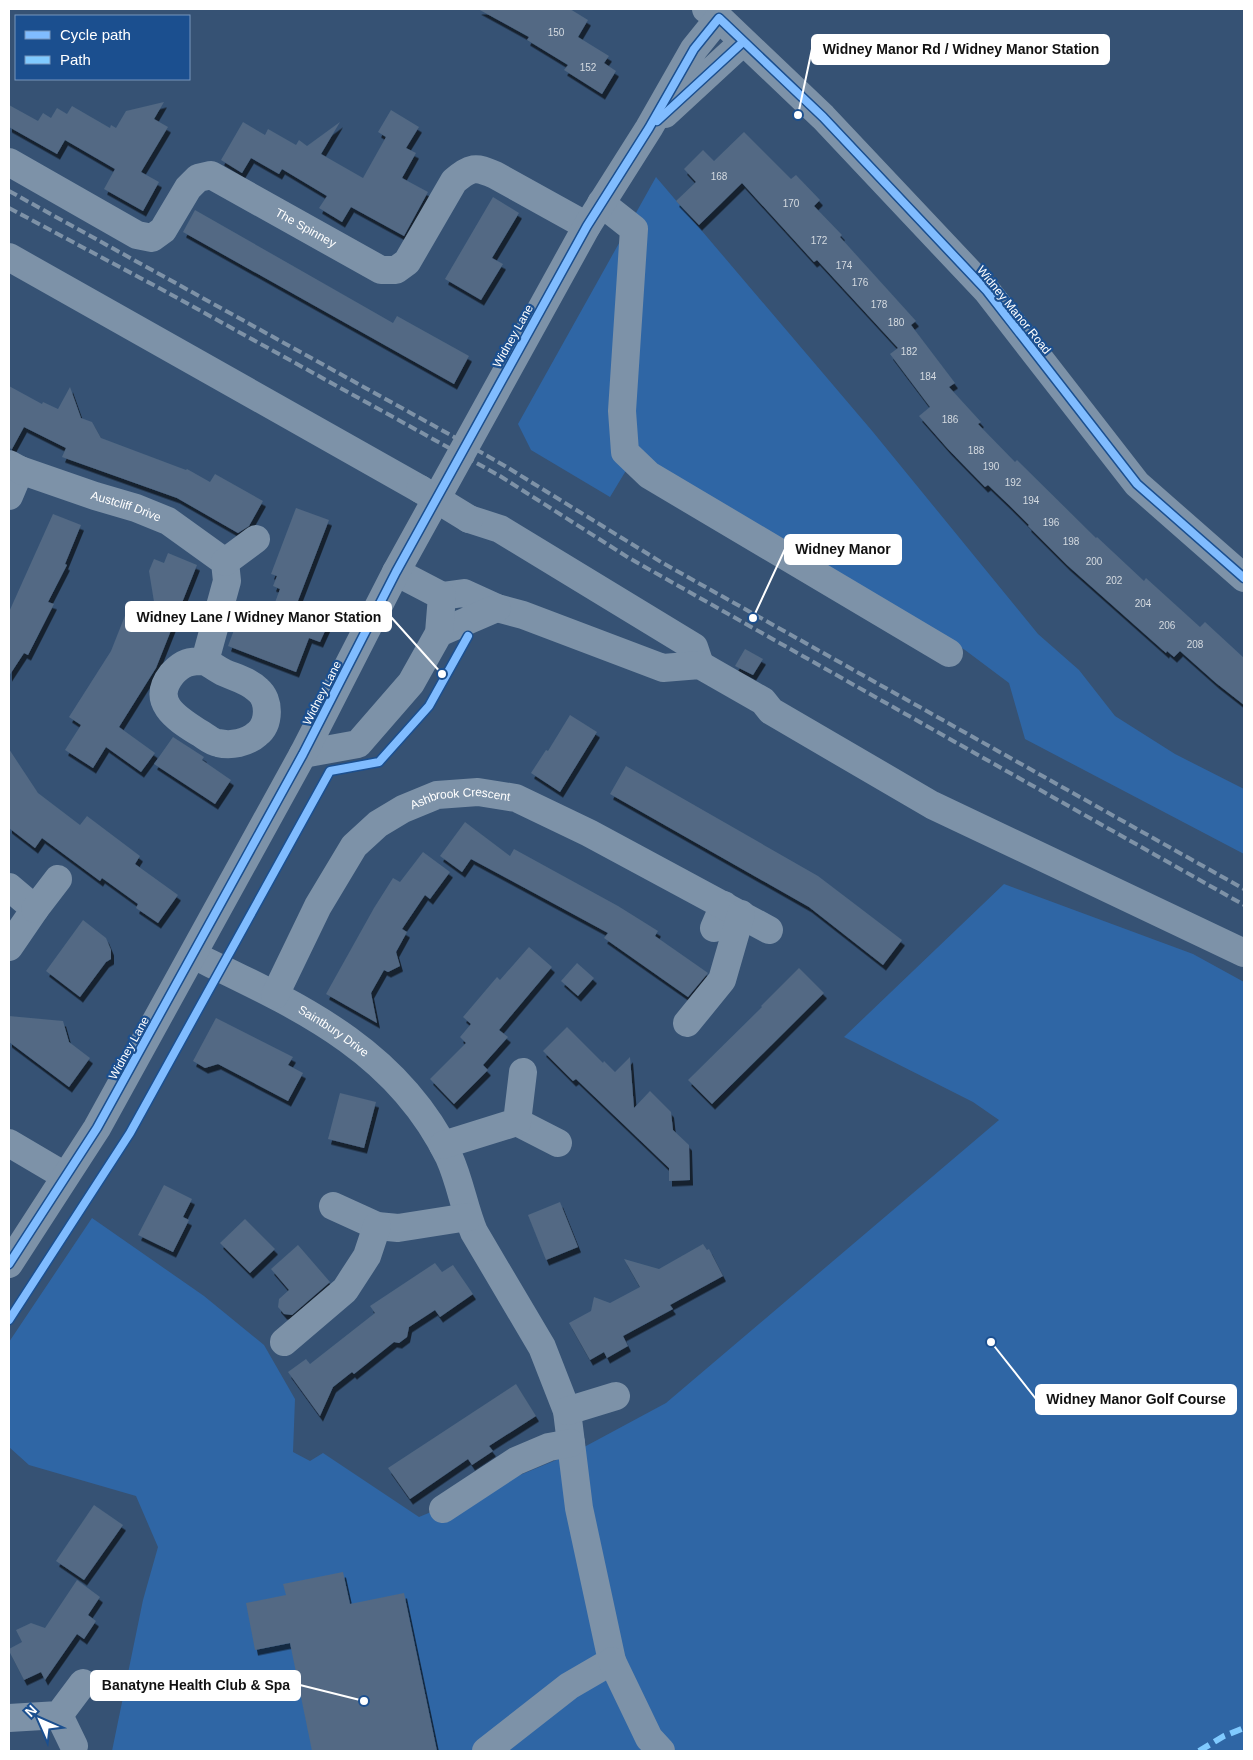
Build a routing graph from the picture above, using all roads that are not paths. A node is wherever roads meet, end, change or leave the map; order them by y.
1 (692, 9) edge
2 (715, 12) edge
3 (743, 42) junction
4 (694, 49) junction
5 (649, 128) junction
6 (9, 162) edge
7 (600, 203) junction
8 (586, 226) junction
9 (9, 257) edge
10 (14, 467) edge
11 (9, 496) edge
12 (256, 539) dead end
13 (225, 562) junction
14 (396, 572) junction
15 (1244, 578) edge
16 (442, 596) junction
17 (497, 608) junction
18 (439, 633) junction
19 (949, 653) dead end
20 (206, 661) dead end
21 (700, 665) junction
22 (303, 754) junction
23 (58, 879) dead end
24 (9, 887) edge
25 (35, 909) junction
26 (726, 916) junction
27 (769, 930) dead end
28 (9, 947) edge
29 (1244, 953) edge
30 (193, 955) junction
31 (274, 995) junction
32 (687, 1023) dead end
33 (523, 1072) dead end
34 (517, 1122) junction
35 (9, 1143) edge
36 (558, 1143) dead end
37 (443, 1145) junction
38 (65, 1176) junction
39 (333, 1206) dead end
40 (468, 1217) junction
41 (377, 1226) junction
42 (9, 1264) edge
43 (284, 1342) dead end
44 (616, 1396) dead end
45 (567, 1411) junction
46 (572, 1448) junction
47 (443, 1509) dead end
48 (612, 1662) junction
49 (83, 1683) dead end
50 (59, 1715) junction
51 (9, 1718) edge
52 (74, 1746) dead end
53 (486, 1751) edge
54 (661, 1751) edge

1 - 4 street, Widney Lane
2 - 3 street, Widney Manor Road
2 - 4 street, Widney Lane
3 - 5 street, Widney Lane
3 - 15 street, Widney Manor Road
4 - 5 street, Widney Lane
5 - 7 street, Widney Lane
6 - 8 street, The Spinney
7 - 8 street, Widney Lane
7 - 19 street
8 - 14 street, Widney Lane
9 - 21 street, bridge
10 - 11 street
10 - 13 street, Austcliff Drive
12 - 13 street
13 - 20 street
14 - 16 street
14 - 22 street, Widney Lane
16 - 17 street
16 - 18 street
17 - 18 street
17 - 21 street
18 - 22 street
21 - 29 street
22 - 30 street, Widney Lane
23 - 25 street
24 - 25 street
25 - 28 street
26 - 27 street, Ashbrook Crescent
26 - 31 street, Ashbrook Crescent
26 - 32 street
30 - 31 street, Saintbury Drive
30 - 38 street, Widney Lane
31 - 37 street, Saintbury Drive
33 - 34 street
34 - 36 street
34 - 37 street
35 - 38 street
37 - 40 street, Saintbury Drive
38 - 42 street, Widney Lane
39 - 41 street
40 - 41 street
40 - 45 street, Saintbury Drive
41 - 43 street
44 - 45 street
45 - 46 street, Saintbury Drive
46 - 47 street
46 - 48 street, Saintbury Drive
48 - 53 street
48 - 54 street, Saintbury Drive
49 - 50 street
50 - 51 street
50 - 52 street

